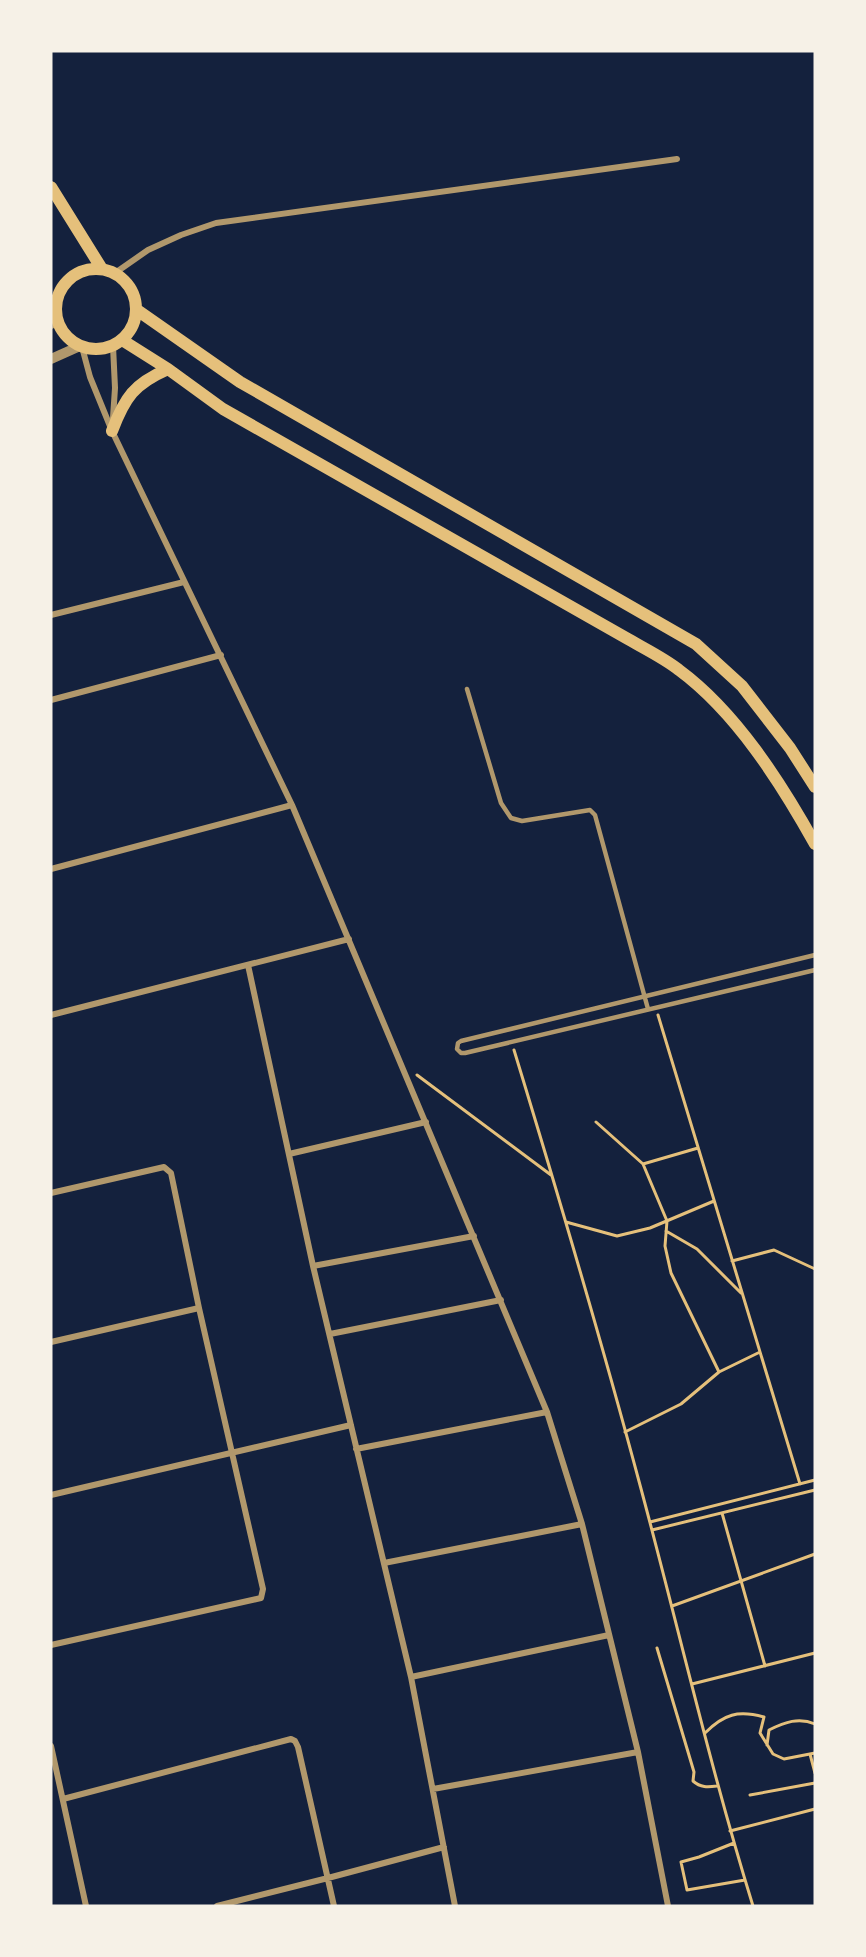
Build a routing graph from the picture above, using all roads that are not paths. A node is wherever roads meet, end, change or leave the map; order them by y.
1 (677, 159) dead end
2 (51, 188) edge
3 (102, 270) junction
4 (115, 273) junction
5 (51, 291) edge
6 (137, 310) junction
7 (55, 314) edge
8 (118, 343) junction
9 (81, 347) junction
10 (51, 359) edge
11 (168, 369) junction
12 (112, 431) junction
13 (184, 582) junction
14 (51, 615) edge
15 (221, 655) junction
16 (467, 689) dead end
17 (51, 700) edge
18 (815, 787) edge
19 (292, 805) junction
20 (815, 844) edge
21 (51, 869) edge
22 (349, 939) junction
23 (815, 955) edge
24 (248, 965) junction
25 (815, 970) edge
26 (645, 996) junction
27 (648, 1010) junction
28 (51, 1015) edge
29 (426, 1122) junction
30 (289, 1154) junction
31 (51, 1193) edge
32 (474, 1236) junction
33 (313, 1266) junction
34 (501, 1300) junction
35 (199, 1308) junction
36 (330, 1334) junction
37 (51, 1342) edge
38 (547, 1412) junction
39 (351, 1425) junction
40 (356, 1449) junction
41 (231, 1453) junction
42 (51, 1495) edge
43 (582, 1524) junction
44 (384, 1563) junction
45 (609, 1635) junction
46 (51, 1645) edge
47 (411, 1677) junction
48 (51, 1746) edge
49 (638, 1752) junction
50 (434, 1789) junction
51 (63, 1799) junction
52 (444, 1846) junction
53 (328, 1878) junction
54 (86, 1906) edge
55 (217, 1906) edge
56 (334, 1906) edge
57 (455, 1906) edge
58 (668, 1906) edge

1 - 4 street
2 - 3 main road
3 - 4 main road
3 - 7 main road
4 - 6 main road
5 - 7 main road
6 - 8 main road
6 - 18 main road
7 - 9 main road
8 - 9 main road
8 - 11 main road
8 - 12 street
9 - 10 street
9 - 12 street
11 - 12 main road
11 - 20 main road
12 - 13 street
13 - 14 street
13 - 15 street
15 - 17 street
15 - 19 street
16 - 26 lane
19 - 21 street
19 - 22 street
22 - 24 street
22 - 29 street
23 - 26 lane
24 - 28 street
24 - 30 street
25 - 27 lane
26 - 27 lane
26 - 27 lane
29 - 30 street
29 - 32 street
30 - 33 street
31 - 35 street
32 - 33 street
32 - 34 street
33 - 36 street
34 - 36 street
34 - 38 street
35 - 37 street
35 - 41 street
36 - 39 street
38 - 40 street
38 - 43 street
39 - 40 street
39 - 41 street
40 - 44 street
41 - 42 street
41 - 46 street
43 - 44 street
43 - 45 street
44 - 47 street
45 - 47 street
45 - 49 street
47 - 50 street
48 - 51 street
49 - 50 street
49 - 58 street
50 - 52 street
51 - 53 street
51 - 54 street
52 - 53 street
52 - 57 street
53 - 55 street
53 - 56 street

